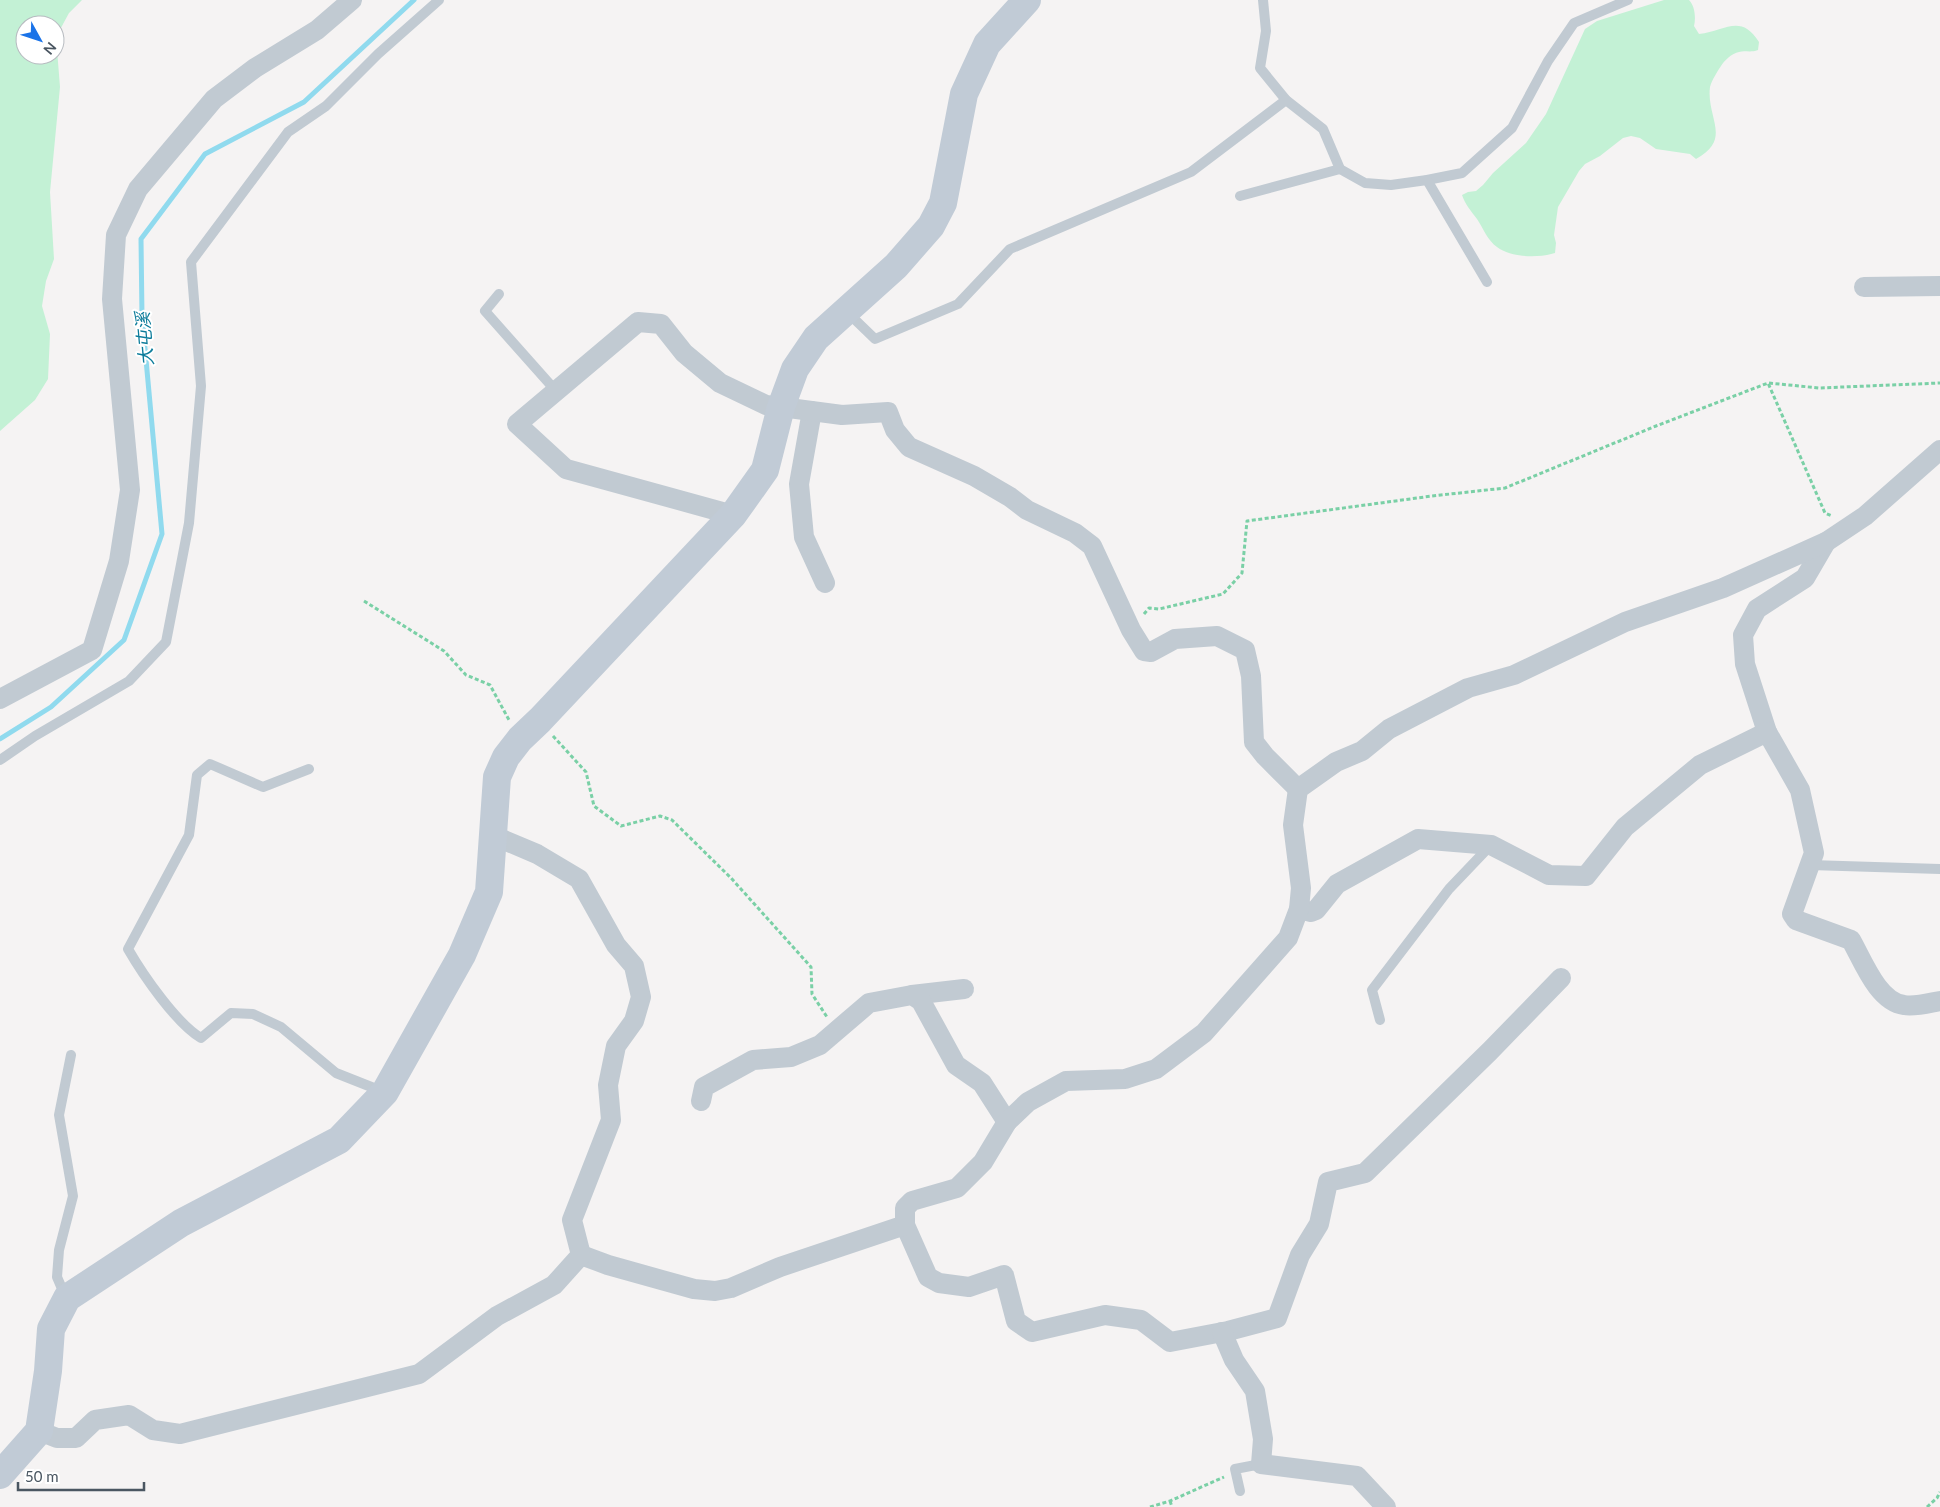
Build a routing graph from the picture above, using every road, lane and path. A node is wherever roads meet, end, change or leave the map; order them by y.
1 (352, 0) edge
2 (439, 0) edge
3 (1027, 0) edge
4 (1263, 0) edge
5 (1628, 0) edge
6 (1286, 100) junction
7 (1340, 169) junction
8 (1427, 180) junction
9 (1240, 196) dead end
10 (1487, 282) dead end
11 (1940, 286) edge
12 (1864, 287) dead end
13 (499, 294) dead end
14 (845, 310) junction
15 (1768, 383) junction
16 (1940, 383) edge
17 (556, 391) junction
18 (781, 407) junction
19 (812, 411) junction
20 (1940, 450) edge
21 (733, 515) junction
22 (1851, 525) junction
23 (1826, 542) junction
24 (825, 583) dead end
25 (364, 601) dead end
26 (1131, 630) junction
27 (0, 699) edge
28 (540, 720) junction
29 (1767, 732) junction
30 (520, 738) junction
31 (0, 760) edge
32 (309, 769) dead end
33 (1298, 789) junction
34 (492, 835) junction
35 (1491, 845) junction
36 (1810, 865) junction
37 (1940, 869) edge
38 (1299, 909) junction
39 (1561, 978) dead end
40 (964, 989) dead end
41 (912, 994) junction
42 (1940, 1002) edge
43 (1380, 1020) dead end
44 (836, 1031) junction
45 (71, 1055) dead end
46 (385, 1092) junction
47 (700, 1101) dead end
48 (1007, 1122) junction
49 (905, 1225) junction
50 (581, 1255) junction
51 (66, 1298) junction
52 (1222, 1332) junction
53 (39, 1431) junction
54 (1260, 1464) junction
55 (1236, 1471) junction
56 (0, 1475) edge
57 (1240, 1491) dead end
58 (1940, 1492) edge
59 (1170, 1501) junction
60 (1150, 1507) edge
61 (1172, 1507) edge
62 (1386, 1507) edge
63 (1927, 1507) edge

1 - 27 street
2 - 31 lane
3 - 14 street
4 - 6 lane
5 - 8 lane
6 - 7 lane
6 - 14 lane
7 - 8 lane
7 - 9 lane
8 - 10 lane
11 - 12 street
13 - 17 lane
14 - 18 street
15 - 16 path
15 - 22 path
15 - 26 path
17 - 18 street
17 - 21 street
18 - 19 street
18 - 21 street
19 - 24 street
19 - 26 street
20 - 22 street
21 - 28 street
22 - 23 street
23 - 29 street
23 - 33 street
25 - 30 path
26 - 33 street
28 - 30 street
28 - 44 path
29 - 35 street
29 - 36 street
30 - 34 street
32 - 46 lane
33 - 38 street
34 - 46 street
34 - 50 street
35 - 38 street
35 - 43 lane
36 - 37 lane
36 - 42 street
38 - 48 street
39 - 52 street
40 - 41 street
41 - 44 street
41 - 48 street
44 - 47 street
45 - 51 lane
46 - 51 street
48 - 49 street
49 - 50 street
49 - 52 street
50 - 53 street
51 - 53 street
52 - 54 street
53 - 56 street
54 - 55 lane
54 - 62 street
55 - 57 lane
55 - 59 path
58 - 63 path
59 - 60 path
59 - 61 path

